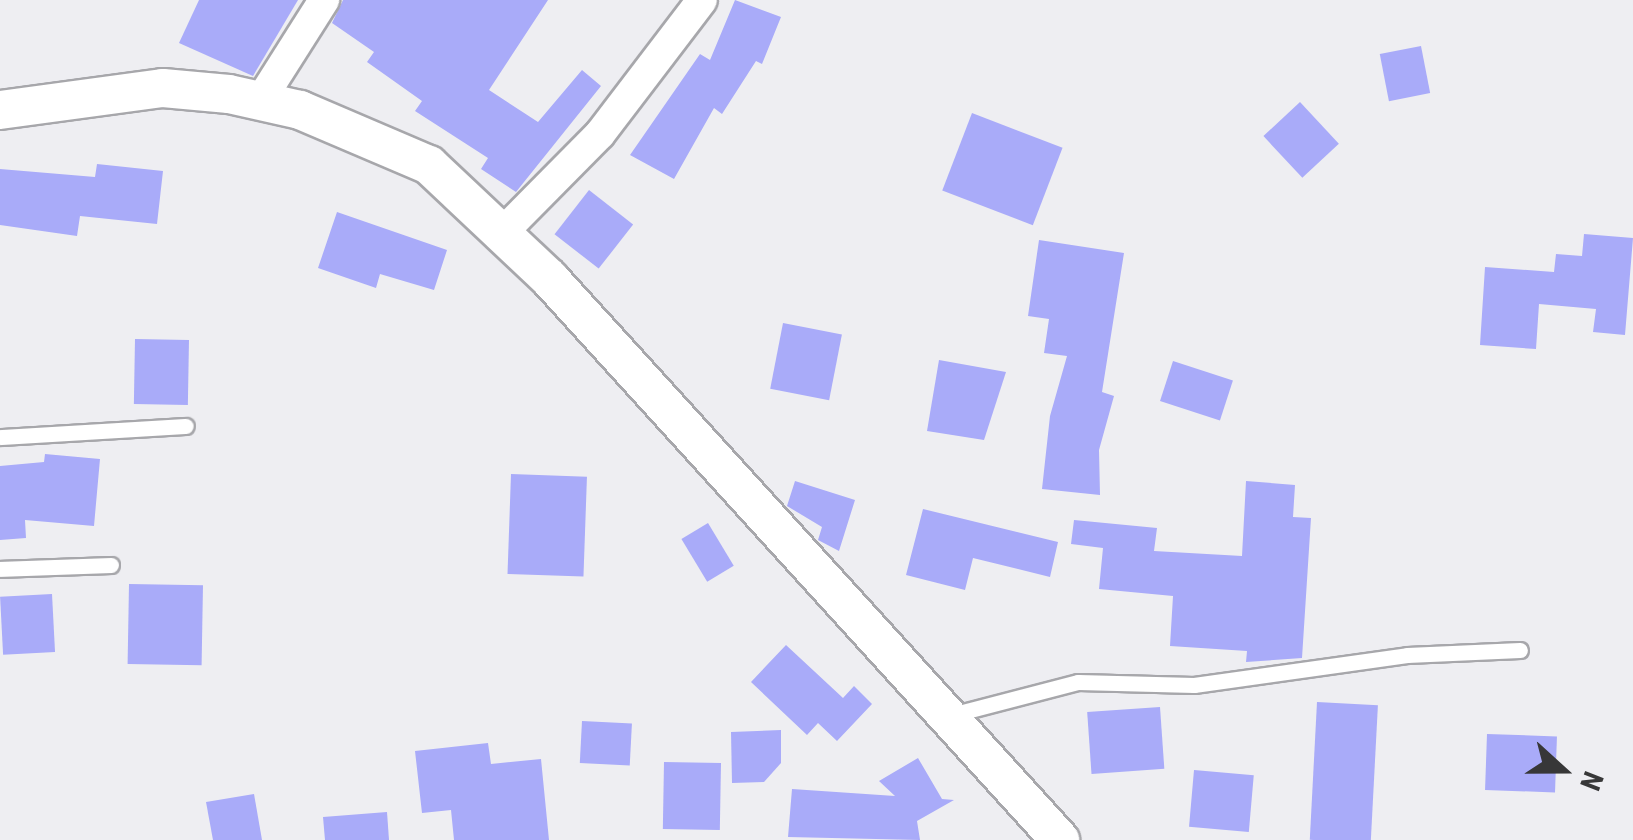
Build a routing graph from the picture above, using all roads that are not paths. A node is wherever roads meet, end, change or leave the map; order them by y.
1 (702, 0) edge
2 (312, 4) edge
3 (260, 101) junction
4 (0, 110) edge
5 (504, 231) junction
6 (186, 426) dead end
7 (0, 437) edge
8 (110, 565) dead end
9 (0, 569) edge
10 (1520, 650) dead end
11 (947, 716) junction
12 (1060, 840) edge

1 - 5 street
2 - 3 street
3 - 4 street
3 - 5 street
5 - 11 street
6 - 7 lane
8 - 9 lane
10 - 11 lane
11 - 12 street

